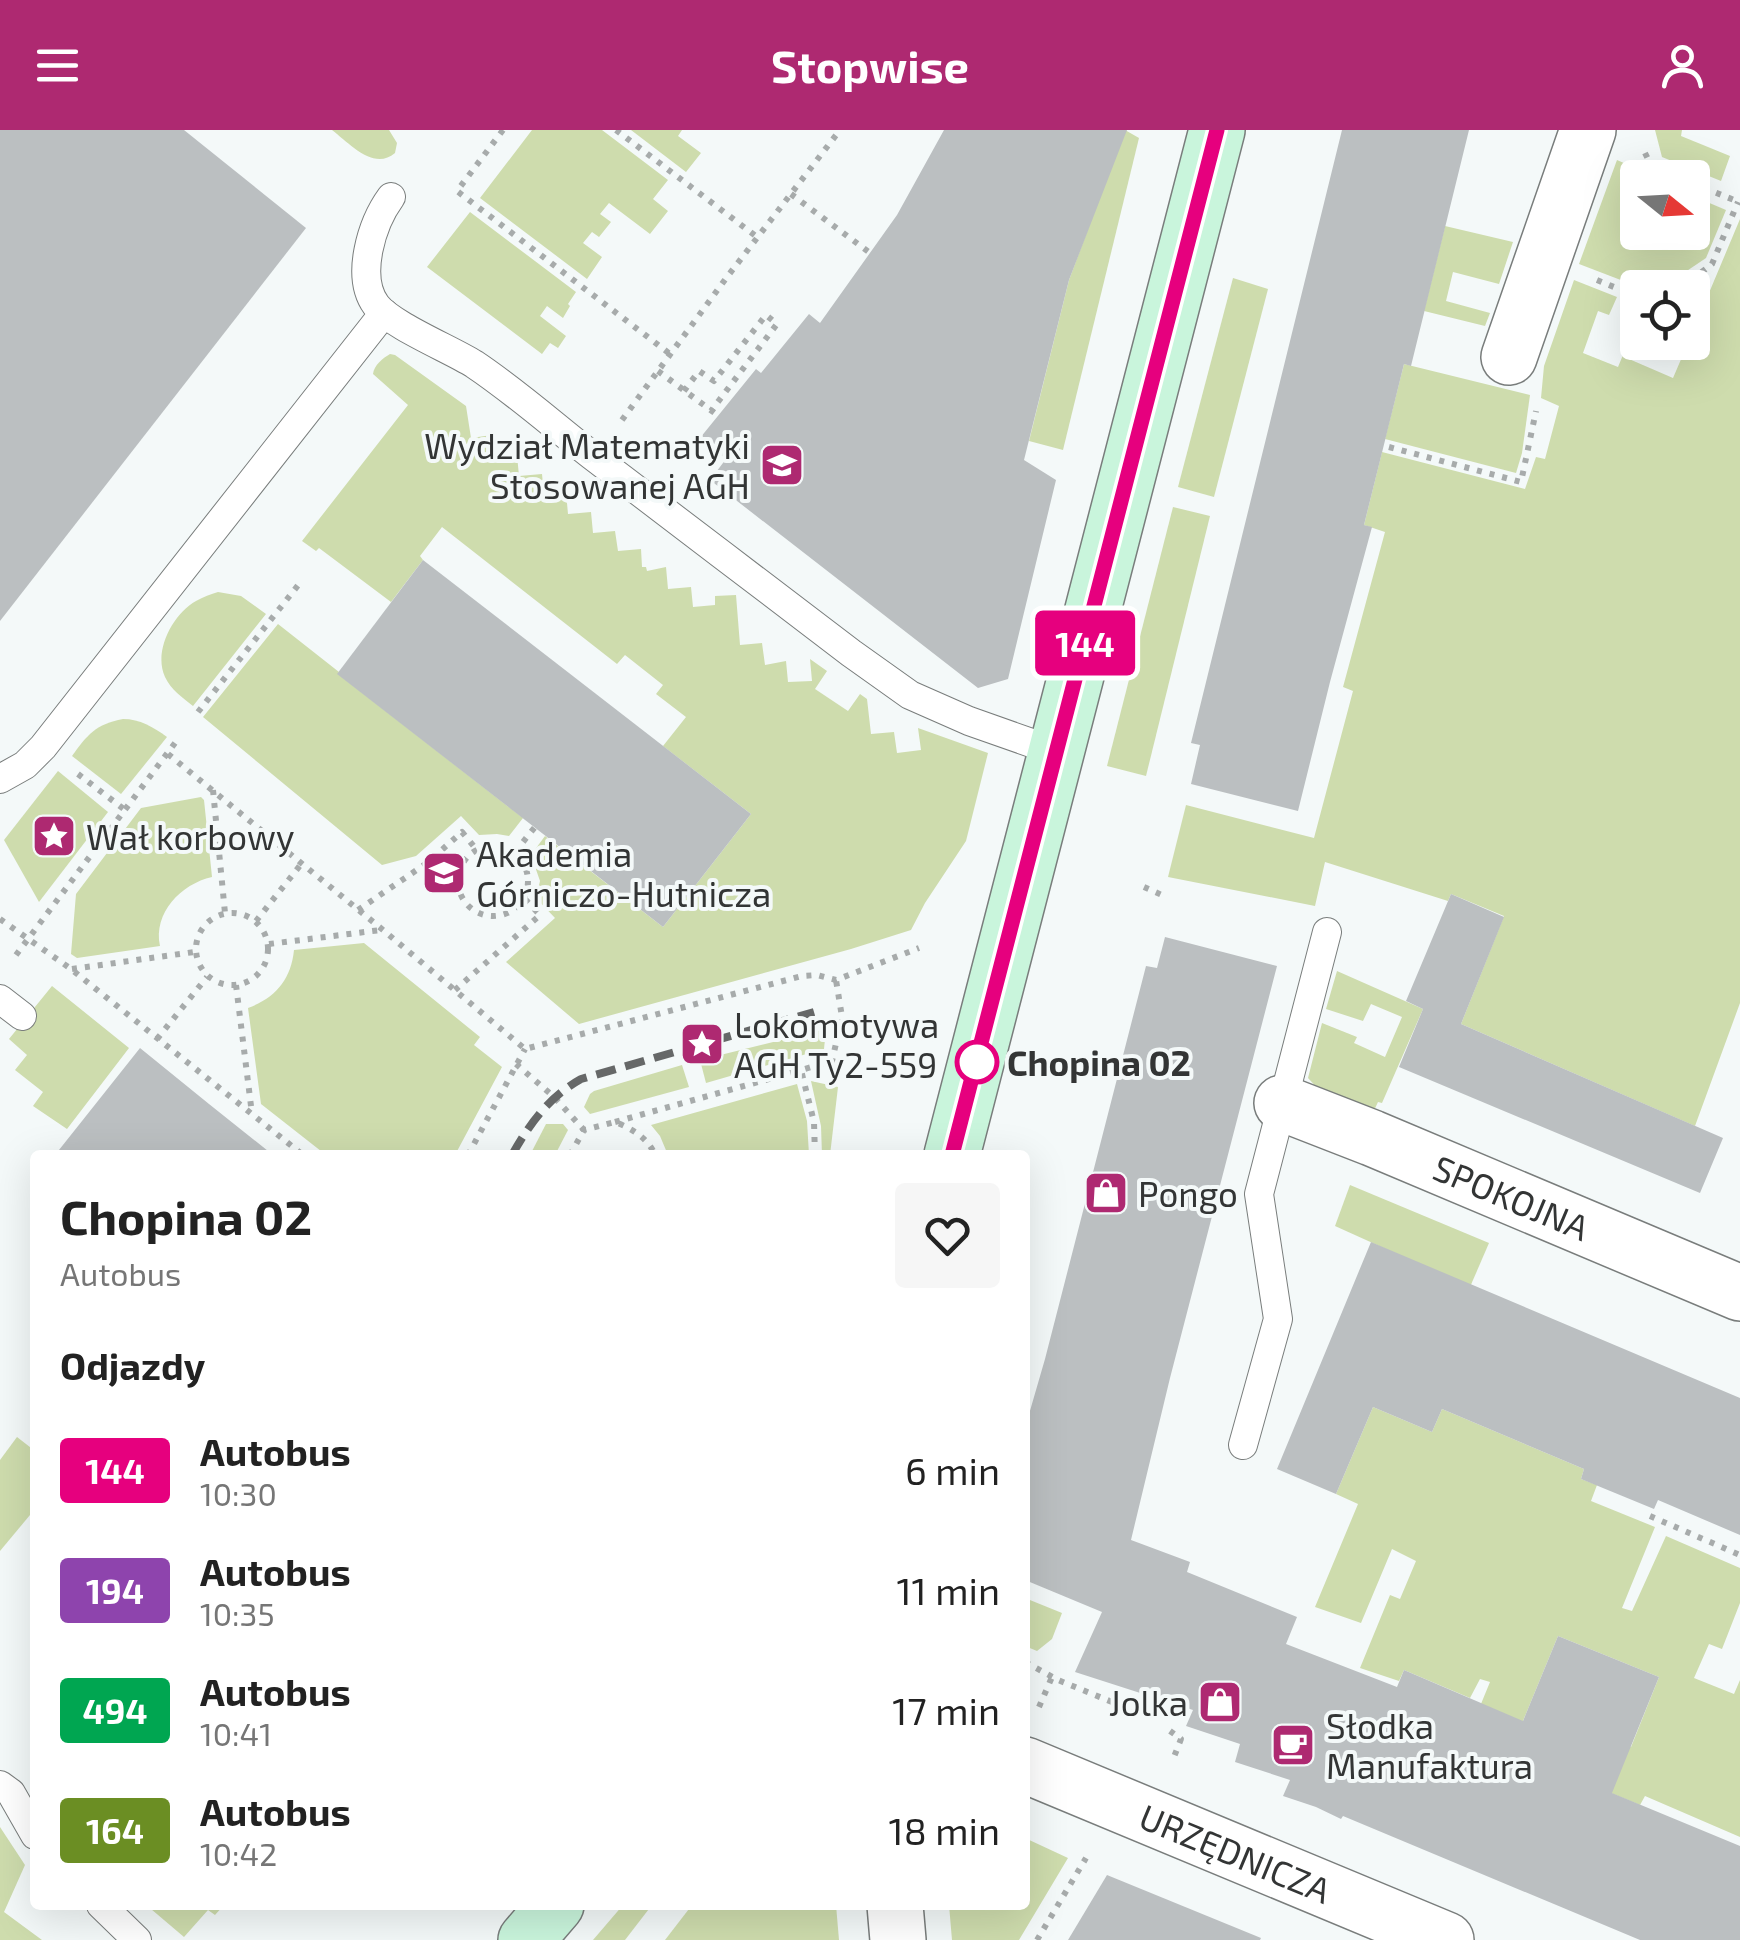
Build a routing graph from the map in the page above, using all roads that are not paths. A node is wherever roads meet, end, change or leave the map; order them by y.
1 (1217, 130) edge
2 (1614, 134) edge
3 (391, 197) dead end
4 (384, 313) junction
5 (1518, 333) road end
6 (1058, 752) junction
7 (0, 779) edge
8 (1327, 932) dead end
9 (1282, 1103) junction
10 (953, 1150) edge
11 (1740, 1294) edge
12 (1243, 1445) dead end
13 (1030, 1767) edge
14 (0, 1784) edge
15 (30, 1826) edge
16 (106, 1910) edge
17 (552, 1910) edge
18 (895, 1910) edge
19 (137, 1940) edge
20 (526, 1940) edge
21 (898, 1940) edge
22 (1446, 1940) edge

1 - 6 main road
2 - 5 street
3 - 4 lane
4 - 6 lane
4 - 7 lane
6 - 10 main road
8 - 9 lane
9 - 11 street, SPOKOJNA
9 - 12 lane
13 - 22 street, URZĘDNICZA
14 - 15 lane
16 - 19 lane
17 - 20 main road
18 - 21 street

